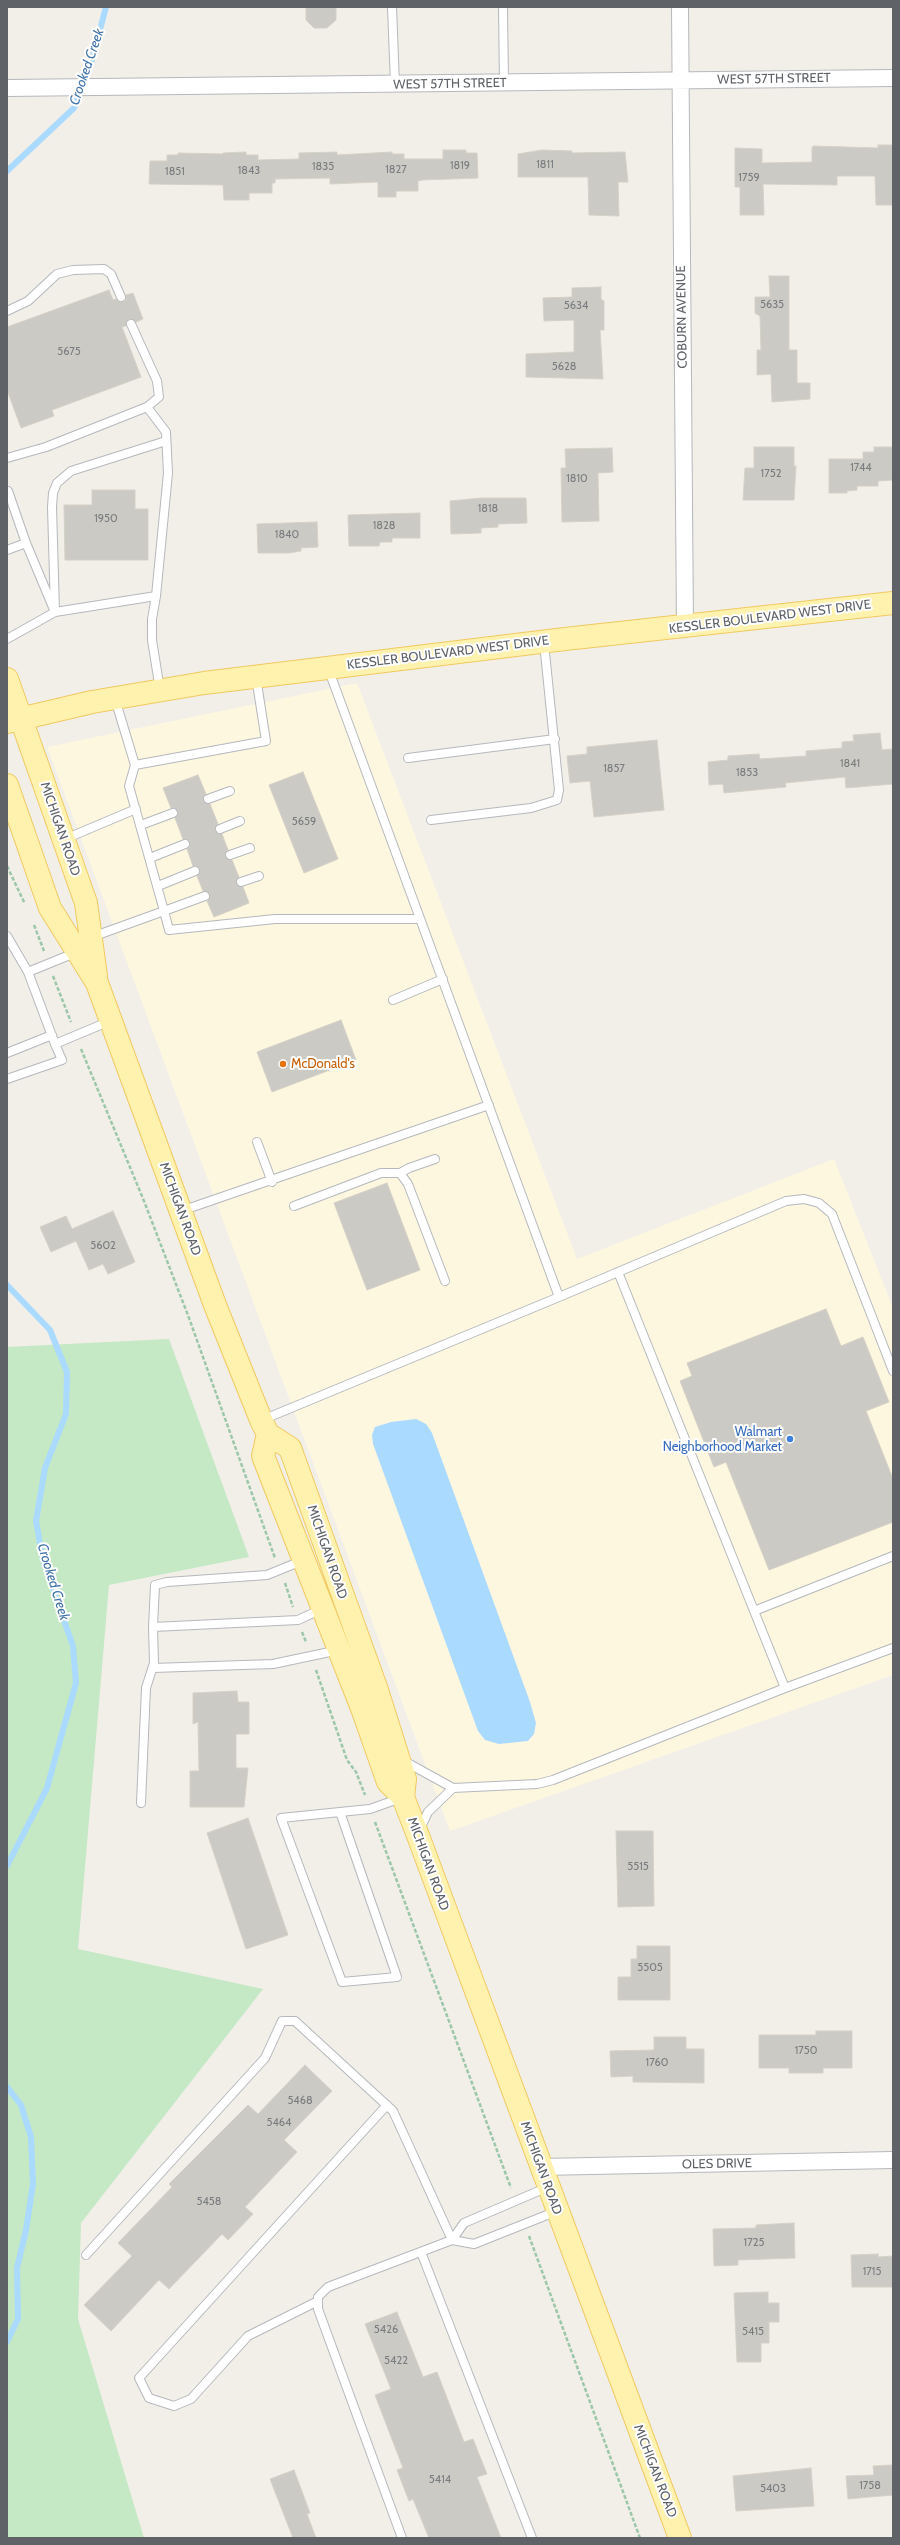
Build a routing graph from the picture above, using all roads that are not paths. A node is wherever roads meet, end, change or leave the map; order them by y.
1 (392, 7) edge
2 (503, 7) edge
3 (680, 7) edge
4 (893, 78) edge
5 (679, 80) junction
6 (504, 84) junction
7 (395, 85) junction
8 (7, 88) edge
9 (121, 297) dead end
10 (7, 310) edge
11 (131, 324) dead end
12 (147, 407) junction
13 (166, 441) junction
14 (7, 458) edge
15 (8, 491) dead end
16 (26, 543) junction
17 (7, 550) edge
18 (156, 596) junction
19 (893, 603) edge
20 (55, 612) junction
21 (685, 627) junction
22 (7, 639) edge
23 (544, 642) junction
24 (328, 668) junction
25 (256, 677) junction
26 (7, 679) edge
27 (160, 690) junction
28 (115, 698) junction
29 (14, 720) edge
30 (555, 739) junction
31 (408, 758) dead end
32 (134, 765) junction
33 (7, 785) edge
34 (230, 791) dead end
35 (208, 799) dead end
36 (136, 809) junction
37 (173, 813) dead end
38 (431, 820) dead end
39 (240, 821) dead end
40 (141, 825) junction
41 (220, 829) dead end
42 (64, 839) junction
43 (185, 844) dead end
44 (250, 848) dead end
45 (230, 855) dead end
46 (150, 858) junction
47 (195, 871) dead end
48 (259, 876) dead end
49 (241, 882) dead end
50 (158, 886) junction
51 (205, 896) dead end
52 (164, 911) junction
53 (420, 919) junction
54 (7, 936) edge
55 (84, 944) junction
56 (28, 972) junction
57 (442, 979) junction
58 (393, 1000) dead end
59 (111, 1021) junction
60 (52, 1035) junction
61 (55, 1044) junction
62 (7, 1053) edge
63 (7, 1079) edge
64 (489, 1105) junction
65 (257, 1142) dead end
66 (434, 1159) dead end
67 (400, 1173) junction
68 (272, 1182) junction
69 (294, 1206) dead end
70 (180, 1211) junction
71 (618, 1272) junction
72 (445, 1281) dead end
73 (559, 1296) junction
74 (893, 1371) edge
75 (265, 1427) junction
76 (893, 1556) edge
77 (305, 1560) junction
78 (324, 1608) junction
79 (754, 1611) junction
80 (153, 1627) junction
81 (893, 1648) edge
82 (340, 1650) junction
83 (153, 1668) junction
84 (785, 1688) junction
85 (398, 1758) junction
86 (453, 1788) junction
87 (403, 1797) junction
88 (141, 1803) dead end
89 (340, 1812) junction
90 (417, 1833) junction
91 (387, 2105) junction
92 (893, 2160) edge
93 (545, 2177) junction
94 (557, 2211) junction
95 (452, 2240) junction
96 (421, 2252) junction
97 (86, 2255) dead end
98 (318, 2300) junction
99 (402, 2538) edge
100 (532, 2538) edge
101 (680, 2538) edge

1 - 7 lane
2 - 6 lane
3 - 5 street, COBURN AVENUE
4 - 5 street, WEST 57TH STREET
5 - 6 street, WEST 57TH STREET
5 - 21 street, COBURN AVENUE
6 - 7 street, WEST 57TH STREET
7 - 8 street, WEST 57TH STREET
9 - 10 lane
11 - 12 lane
12 - 13 lane
12 - 14 lane
13 - 18 lane
13 - 20 lane
15 - 16 lane
16 - 17 lane
16 - 20 lane
18 - 20 lane
18 - 27 lane
19 - 21 main road, KESSLER BOULEVARD WEST DRIVE
20 - 22 lane
21 - 23 main road, KESSLER BOULEVARD WEST DRIVE
23 - 24 main road, KESSLER BOULEVARD WEST DRIVE
23 - 30 lane
24 - 25 main road, KESSLER BOULEVARD WEST DRIVE
24 - 53 lane
25 - 27 main road, KESSLER BOULEVARD WEST DRIVE
25 - 32 lane
26 - 29 main road, MICHIGAN ROAD
27 - 28 main road, KESSLER BOULEVARD WEST DRIVE
28 - 29 main road, KESSLER BOULEVARD WEST DRIVE
28 - 32 lane
29 - 42 main road, MICHIGAN ROAD
30 - 31 lane
30 - 38 lane
32 - 36 lane
33 - 55 main road, MICHIGAN ROAD
34 - 35 lane
36 - 40 lane
36 - 42 lane
37 - 40 lane
39 - 41 lane
40 - 46 lane
42 - 55 main road, MICHIGAN ROAD
43 - 46 lane
44 - 45 lane
46 - 50 lane
47 - 50 lane
48 - 49 lane
50 - 52 lane
51 - 52 lane
52 - 53 lane
52 - 55 lane
53 - 57 lane
54 - 56 lane
55 - 56 lane
55 - 59 main road, MICHIGAN ROAD
56 - 60 lane
57 - 58 lane
57 - 64 lane
59 - 61 lane
59 - 70 main road, MICHIGAN ROAD
60 - 61 lane
60 - 62 lane
61 - 63 lane
64 - 68 lane
64 - 73 lane
65 - 68 lane
66 - 67 lane
67 - 69 lane
67 - 72 lane
68 - 70 lane
70 - 75 main road, MICHIGAN ROAD
71 - 73 lane
71 - 74 lane
71 - 79 lane
73 - 75 lane
75 - 77 main road, MICHIGAN ROAD
75 - 85 main road, MICHIGAN ROAD
76 - 79 lane
77 - 78 main road, MICHIGAN ROAD
77 - 80 lane
78 - 80 lane
78 - 82 main road, MICHIGAN ROAD
79 - 84 lane
80 - 83 lane
81 - 84 lane
82 - 83 lane
82 - 87 main road, MICHIGAN ROAD
83 - 88 lane
84 - 86 lane
85 - 86 lane
85 - 87 main road, MICHIGAN ROAD
86 - 90 lane
87 - 89 lane
87 - 90 main road, MICHIGAN ROAD
89 - 89 lane
90 - 93 main road, MICHIGAN ROAD
91 - 95 lane
91 - 97 lane
91 - 98 lane
92 - 93 street, OLES DRIVE
93 - 94 main road, MICHIGAN ROAD
93 - 95 lane
94 - 95 lane
94 - 101 main road, MICHIGAN ROAD
95 - 96 lane
96 - 98 lane
96 - 100 lane
98 - 99 lane

